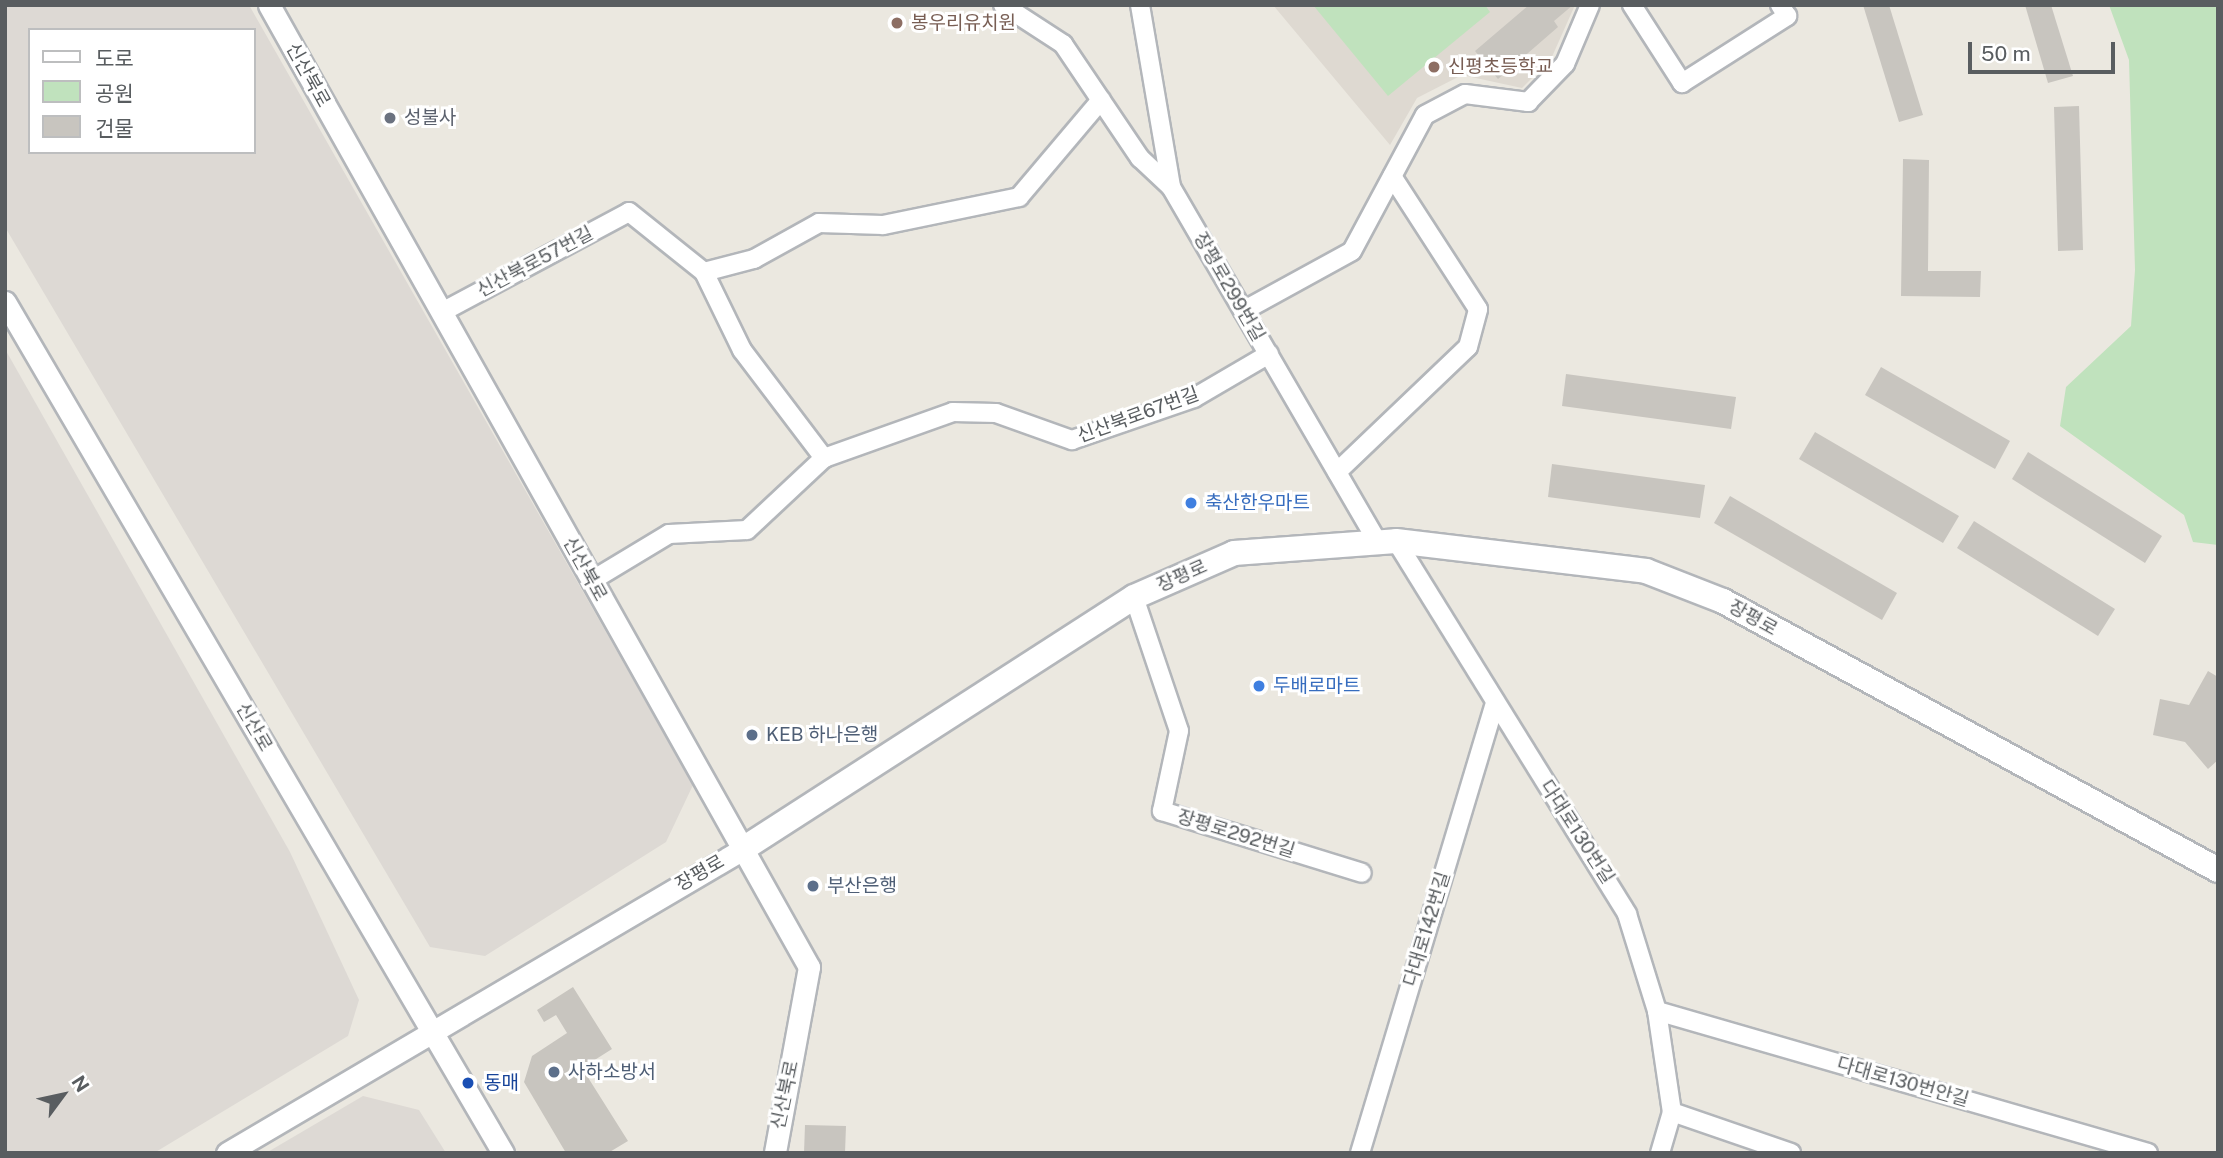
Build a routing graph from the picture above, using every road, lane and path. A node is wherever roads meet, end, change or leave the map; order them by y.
1 (269, 5) edge
2 (1003, 5) edge
3 (1140, 5) edge
4 (1590, 5) edge
5 (1780, 5) edge
6 (1638, 7) edge
7 (1101, 100) junction
8 (1392, 176) junction
9 (1171, 187) junction
10 (704, 272) junction
11 (5, 302) edge
12 (1243, 311) junction
13 (442, 312) junction
14 (1269, 354) junction
15 (824, 458) junction
16 (1337, 472) junction
17 (1387, 542) junction
18 (591, 582) junction
19 (1134, 597) junction
20 (1494, 706) junction
21 (743, 849) junction
22 (2218, 870) edge
23 (1362, 873) dead end
24 (1657, 1011) junction
25 (432, 1031) junction
26 (1672, 1112) junction
27 (227, 1153) edge
28 (503, 1153) edge
29 (775, 1153) edge
30 (1360, 1153) edge
31 (1660, 1153) edge
32 (1791, 1153) edge
33 (2148, 1153) edge

1 - 13 street, 신산북로
2 - 7 street, 장평로299번길
3 - 9 street
4 - 8 street
5 - 6 street
7 - 9 street, 장평로299번길
7 - 10 street
8 - 12 street
8 - 16 street
9 - 12 street, 장평로299번길
10 - 13 street, 신산북로57번길
10 - 15 street
11 - 25 street, 신산로
12 - 14 street, 장평로299번길
13 - 18 street, 신산북로
14 - 15 street, 신산북로67번길
14 - 16 street, 장평로299번길
15 - 18 street, 신산북로67번길
16 - 17 street, 장평로299번길
17 - 19 main road, 장평로
17 - 20 street, 다대로130번길
17 - 22 main road, 장평로
18 - 21 street, 신산북로
19 - 21 main road, 장평로
19 - 23 street, 장평로292번길
20 - 24 street, 다대로130번길
20 - 30 street, 다대로142번길
21 - 25 street, 장평로
21 - 29 street, 신산북로
24 - 26 street, 다대로130번길
24 - 33 street, 다대로130번안길
25 - 27 street, 장평로
25 - 28 street, 신산로
26 - 31 street, 다대로130번길
26 - 32 street

